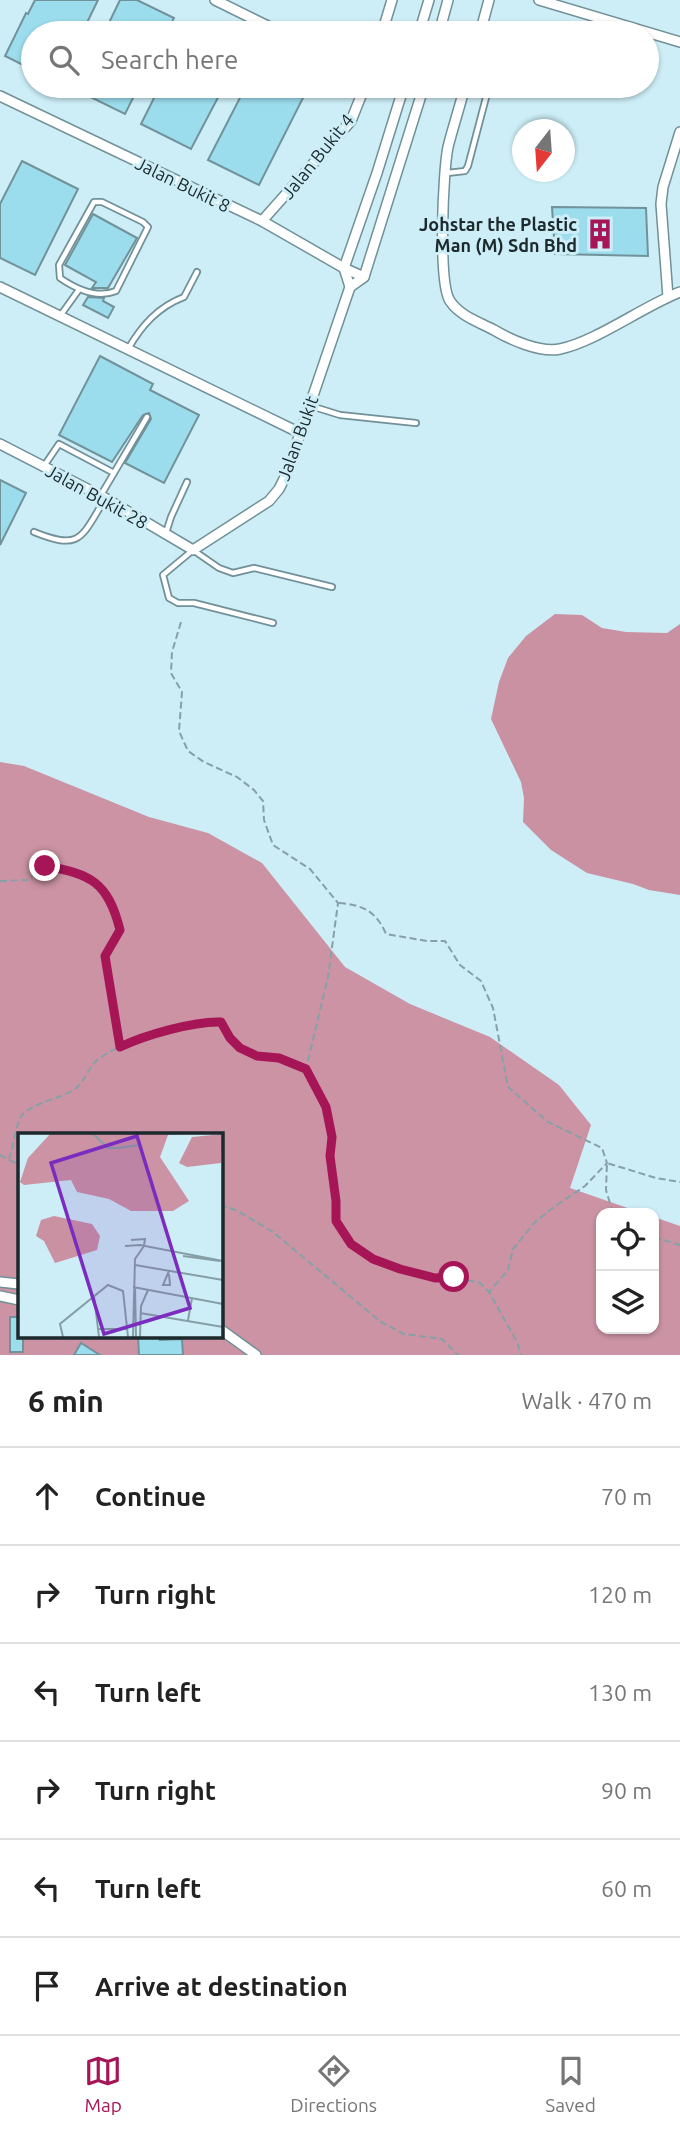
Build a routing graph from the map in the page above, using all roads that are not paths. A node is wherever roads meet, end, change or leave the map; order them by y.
1 (215, 0) edge
2 (392, 0) edge
3 (429, 0) edge
4 (448, 0) edge
5 (489, 0) edge
6 (539, 0) edge
7 (258, 21) edge
8 (386, 21) edge
9 (423, 21) edge
10 (442, 21) edge
11 (483, 21) edge
12 (610, 21) edge
13 (659, 36) edge
14 (680, 42) edge
15 (0, 96) edge
16 (360, 98) edge
17 (400, 98) edge
18 (420, 98) edge
19 (462, 98) edge
20 (486, 98) edge
21 (680, 132) edge
22 (446, 173) junction
23 (262, 221) junction
24 (344, 268) junction
25 (197, 272) dead end
26 (364, 276) junction
27 (0, 286) edge
28 (350, 287) junction
29 (78, 291) junction
30 (680, 292) edge
31 (668, 297) junction
32 (60, 316) junction
33 (127, 349) junction
34 (310, 405) junction
35 (147, 417) dead end
36 (416, 423) dead end
37 (300, 433) junction
38 (0, 444) edge
39 (44, 466) junction
40 (114, 473) junction
41 (187, 482) dead end
42 (103, 497) junction
43 (34, 532) dead end
44 (166, 534) junction
45 (193, 550) junction
46 (332, 587) dead end
47 (273, 623) dead end
48 (0, 1282) edge
49 (18, 1284) edge
50 (0, 1296) edge
51 (18, 1300) edge
52 (222, 1330) edge
53 (256, 1355) edge

1 - 7 street
2 - 8 street
3 - 9 street
4 - 10 street
5 - 11 street
6 - 12 street
13 - 14 street
15 - 23 street, Jalan Bukit 8
16 - 23 street, Jalan Bukit 4
17 - 24 street
18 - 26 street
19 - 22 street
20 - 22 lane
21 - 31 street
22 - 31 street
23 - 24 street, Jalan Bukit 8
24 - 26 street, Jalan Bukit 8
24 - 28 street
25 - 33 lane
26 - 28 street
27 - 32 street
28 - 34 street, Jalan Bukit
29 - 29 lane
29 - 32 lane
30 - 31 street
32 - 33 street
33 - 37 street
34 - 36 lane
34 - 37 street, Jalan Bukit
35 - 40 lane
37 - 45 street, Jalan Bukit
38 - 39 street, Jalan Bukit 28
39 - 40 lane
39 - 42 street, Jalan Bukit 28
40 - 42 lane
41 - 44 lane
42 - 43 lane
42 - 44 street, Jalan Bukit 28
44 - 45 street, Jalan Bukit 28
45 - 46 lane
45 - 47 lane
48 - 49 street
50 - 51 street
52 - 53 street

